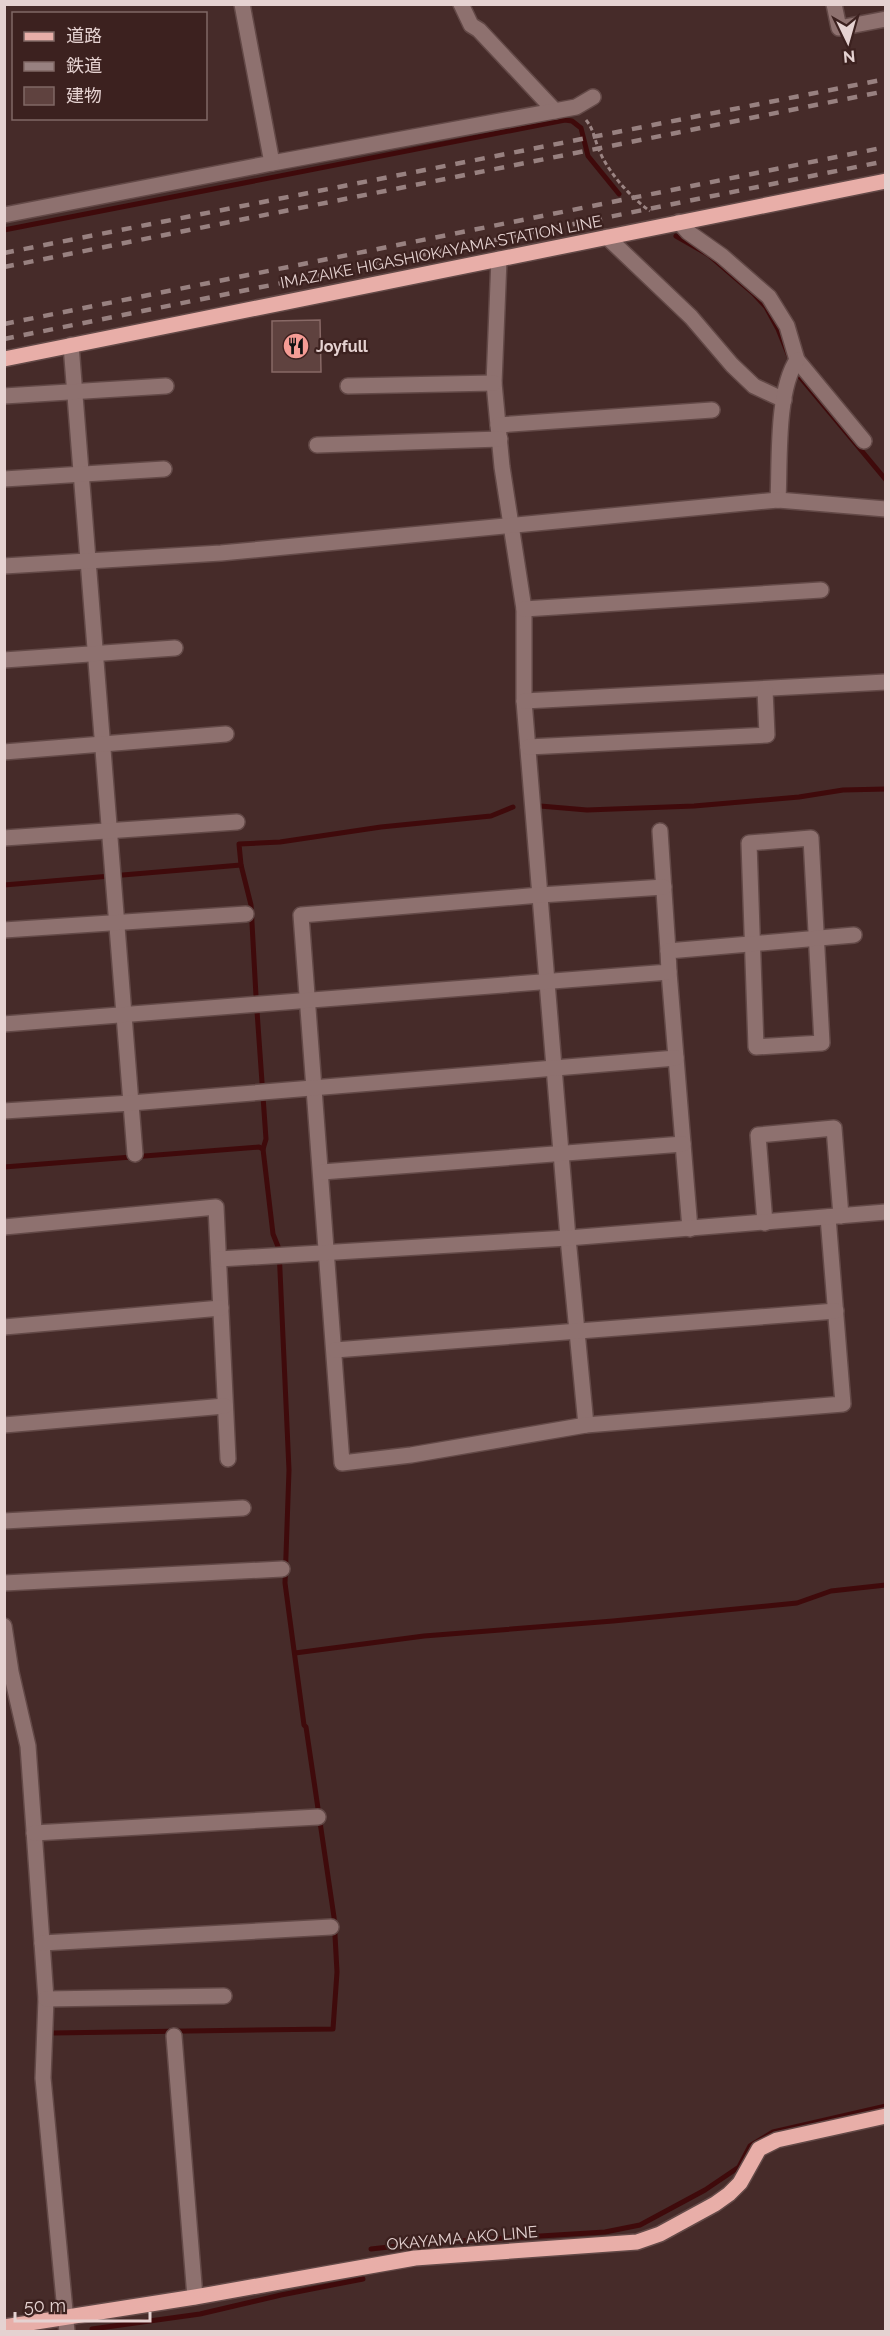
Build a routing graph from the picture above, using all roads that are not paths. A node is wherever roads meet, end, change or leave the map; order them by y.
1 (242, 4) edge
2 (461, 4) edge
3 (834, 4) edge
4 (885, 19) edge
5 (593, 98) dead end
6 (555, 111) junction
7 (272, 163) junction
8 (885, 181) edge
9 (4, 215) edge
10 (674, 223) junction
11 (607, 237) junction
12 (499, 259) junction
13 (71, 345) junction
14 (4, 359) edge
15 (794, 364) junction
16 (494, 383) junction
17 (166, 386) dead end
18 (348, 386) dead end
19 (74, 391) junction
20 (4, 396) edge
21 (784, 400) junction
22 (712, 410) dead end
23 (499, 432) junction
24 (864, 441) dead end
25 (317, 446) dead end
26 (164, 469) dead end
27 (81, 474) junction
28 (4, 479) edge
29 (778, 500) junction
30 (885, 509) edge
31 (510, 525) junction
32 (89, 561) junction
33 (4, 566) edge
34 (821, 590) dead end
35 (524, 609) junction
36 (175, 648) dead end
37 (96, 652) junction
38 (4, 660) edge
39 (885, 682) edge
40 (765, 690) junction
41 (524, 702) junction
42 (226, 734) dead end
43 (103, 744) junction
44 (528, 747) junction
45 (4, 752) edge
46 (237, 822) dead end
47 (109, 830) junction
48 (660, 831) dead end
49 (4, 838) edge
50 (664, 887) junction
51 (540, 895) junction
52 (246, 914) dead end
53 (116, 923) junction
54 (4, 930) edge
55 (854, 935) dead end
56 (816, 938) junction
57 (752, 944) junction
58 (668, 951) junction
59 (669, 972) junction
60 (546, 981) junction
61 (308, 1000) junction
62 (123, 1014) junction
63 (4, 1024) edge
64 (676, 1058) junction
65 (554, 1068) junction
66 (315, 1088) junction
67 (130, 1103) junction
68 (4, 1111) edge
69 (683, 1144) junction
70 (561, 1153) junction
71 (135, 1154) dead end
72 (322, 1172) junction
73 (885, 1212) edge
74 (835, 1217) junction
75 (765, 1223) junction
76 (4, 1227) edge
77 (690, 1229) junction
78 (568, 1238) junction
79 (328, 1253) junction
80 (219, 1259) junction
81 (221, 1308) junction
82 (836, 1311) junction
83 (4, 1327) edge
84 (577, 1332) junction
85 (335, 1350) junction
86 (225, 1406) junction
87 (4, 1425) edge
88 (586, 1425) junction
89 (228, 1459) dead end
90 (243, 1508) dead end
91 (4, 1521) edge
92 (282, 1569) dead end
93 (4, 1583) edge
94 (4, 1626) edge
95 (10, 1695) edge
96 (318, 1817) dead end
97 (34, 1833) junction
98 (331, 1928) dead end
99 (42, 1943) junction
100 (224, 1996) dead end
101 (46, 1999) junction
102 (174, 2036) dead end
103 (885, 2116) edge
104 (195, 2297) junction
105 (66, 2324) edge
106 (4, 2327) edge

1 - 7 street
2 - 6 street
3 - 4 street
5 - 6 street
6 - 7 street
7 - 9 street
8 - 10 main road, IMAZAIKE HIGASHIOKAYAMA STATION LINE
10 - 11 main road, IMAZAIKE HIGASHIOKAYAMA STATION LINE
10 - 15 street
11 - 12 main road, IMAZAIKE HIGASHIOKAYAMA STATION LINE
11 - 21 street
12 - 13 main road, IMAZAIKE HIGASHIOKAYAMA STATION LINE
12 - 16 street
13 - 14 main road, IMAZAIKE HIGASHIOKAYAMA STATION LINE
13 - 19 street
15 - 21 street
15 - 24 street
16 - 18 street
16 - 23 street
17 - 19 street
19 - 20 street
19 - 27 street
21 - 29 street
22 - 23 street
23 - 25 street
23 - 31 street
26 - 27 street
27 - 28 street
27 - 32 street
29 - 30 street
29 - 31 street
31 - 32 street
31 - 35 street
32 - 33 street
32 - 37 street
34 - 35 street
35 - 41 street
36 - 37 street
37 - 38 street
37 - 43 street
39 - 40 street
40 - 41 street
40 - 44 street
41 - 44 street
42 - 43 street
43 - 45 street
43 - 47 street
44 - 51 street
46 - 47 street
47 - 49 street
47 - 53 street
48 - 50 street
50 - 51 street
50 - 58 street
51 - 60 street
51 - 61 street
52 - 53 street
53 - 54 street
53 - 62 street
55 - 56 street
56 - 57 street
56 - 57 street
56 - 57 street
57 - 58 street
58 - 59 street
59 - 60 street
59 - 64 street
60 - 61 street
60 - 65 street
61 - 62 street
61 - 66 street
62 - 63 street
62 - 67 street
64 - 65 street
64 - 69 street
65 - 66 street
65 - 70 street
66 - 67 street
66 - 72 street
67 - 68 street
67 - 71 street
69 - 70 street
69 - 77 street
70 - 72 street
70 - 78 street
72 - 79 street
73 - 74 street
74 - 75 street
74 - 75 street
74 - 82 street
75 - 77 street
76 - 80 street
77 - 78 street
78 - 79 street
78 - 84 street
79 - 80 street
79 - 85 street
80 - 81 street
81 - 83 street
81 - 86 street
82 - 84 street
82 - 88 street
84 - 85 street
84 - 88 street
85 - 88 street
86 - 87 street
86 - 89 street
90 - 91 street
92 - 93 street
94 - 95 street
95 - 97 street
96 - 97 street
97 - 99 street
98 - 99 street
99 - 101 street
100 - 101 street
101 - 105 street
102 - 104 street
103 - 104 main road, OKAYAMA AKO LINE
104 - 105 main road, OKAYAMA AKO LINE
105 - 106 main road, OKAYAMA AKO LINE

